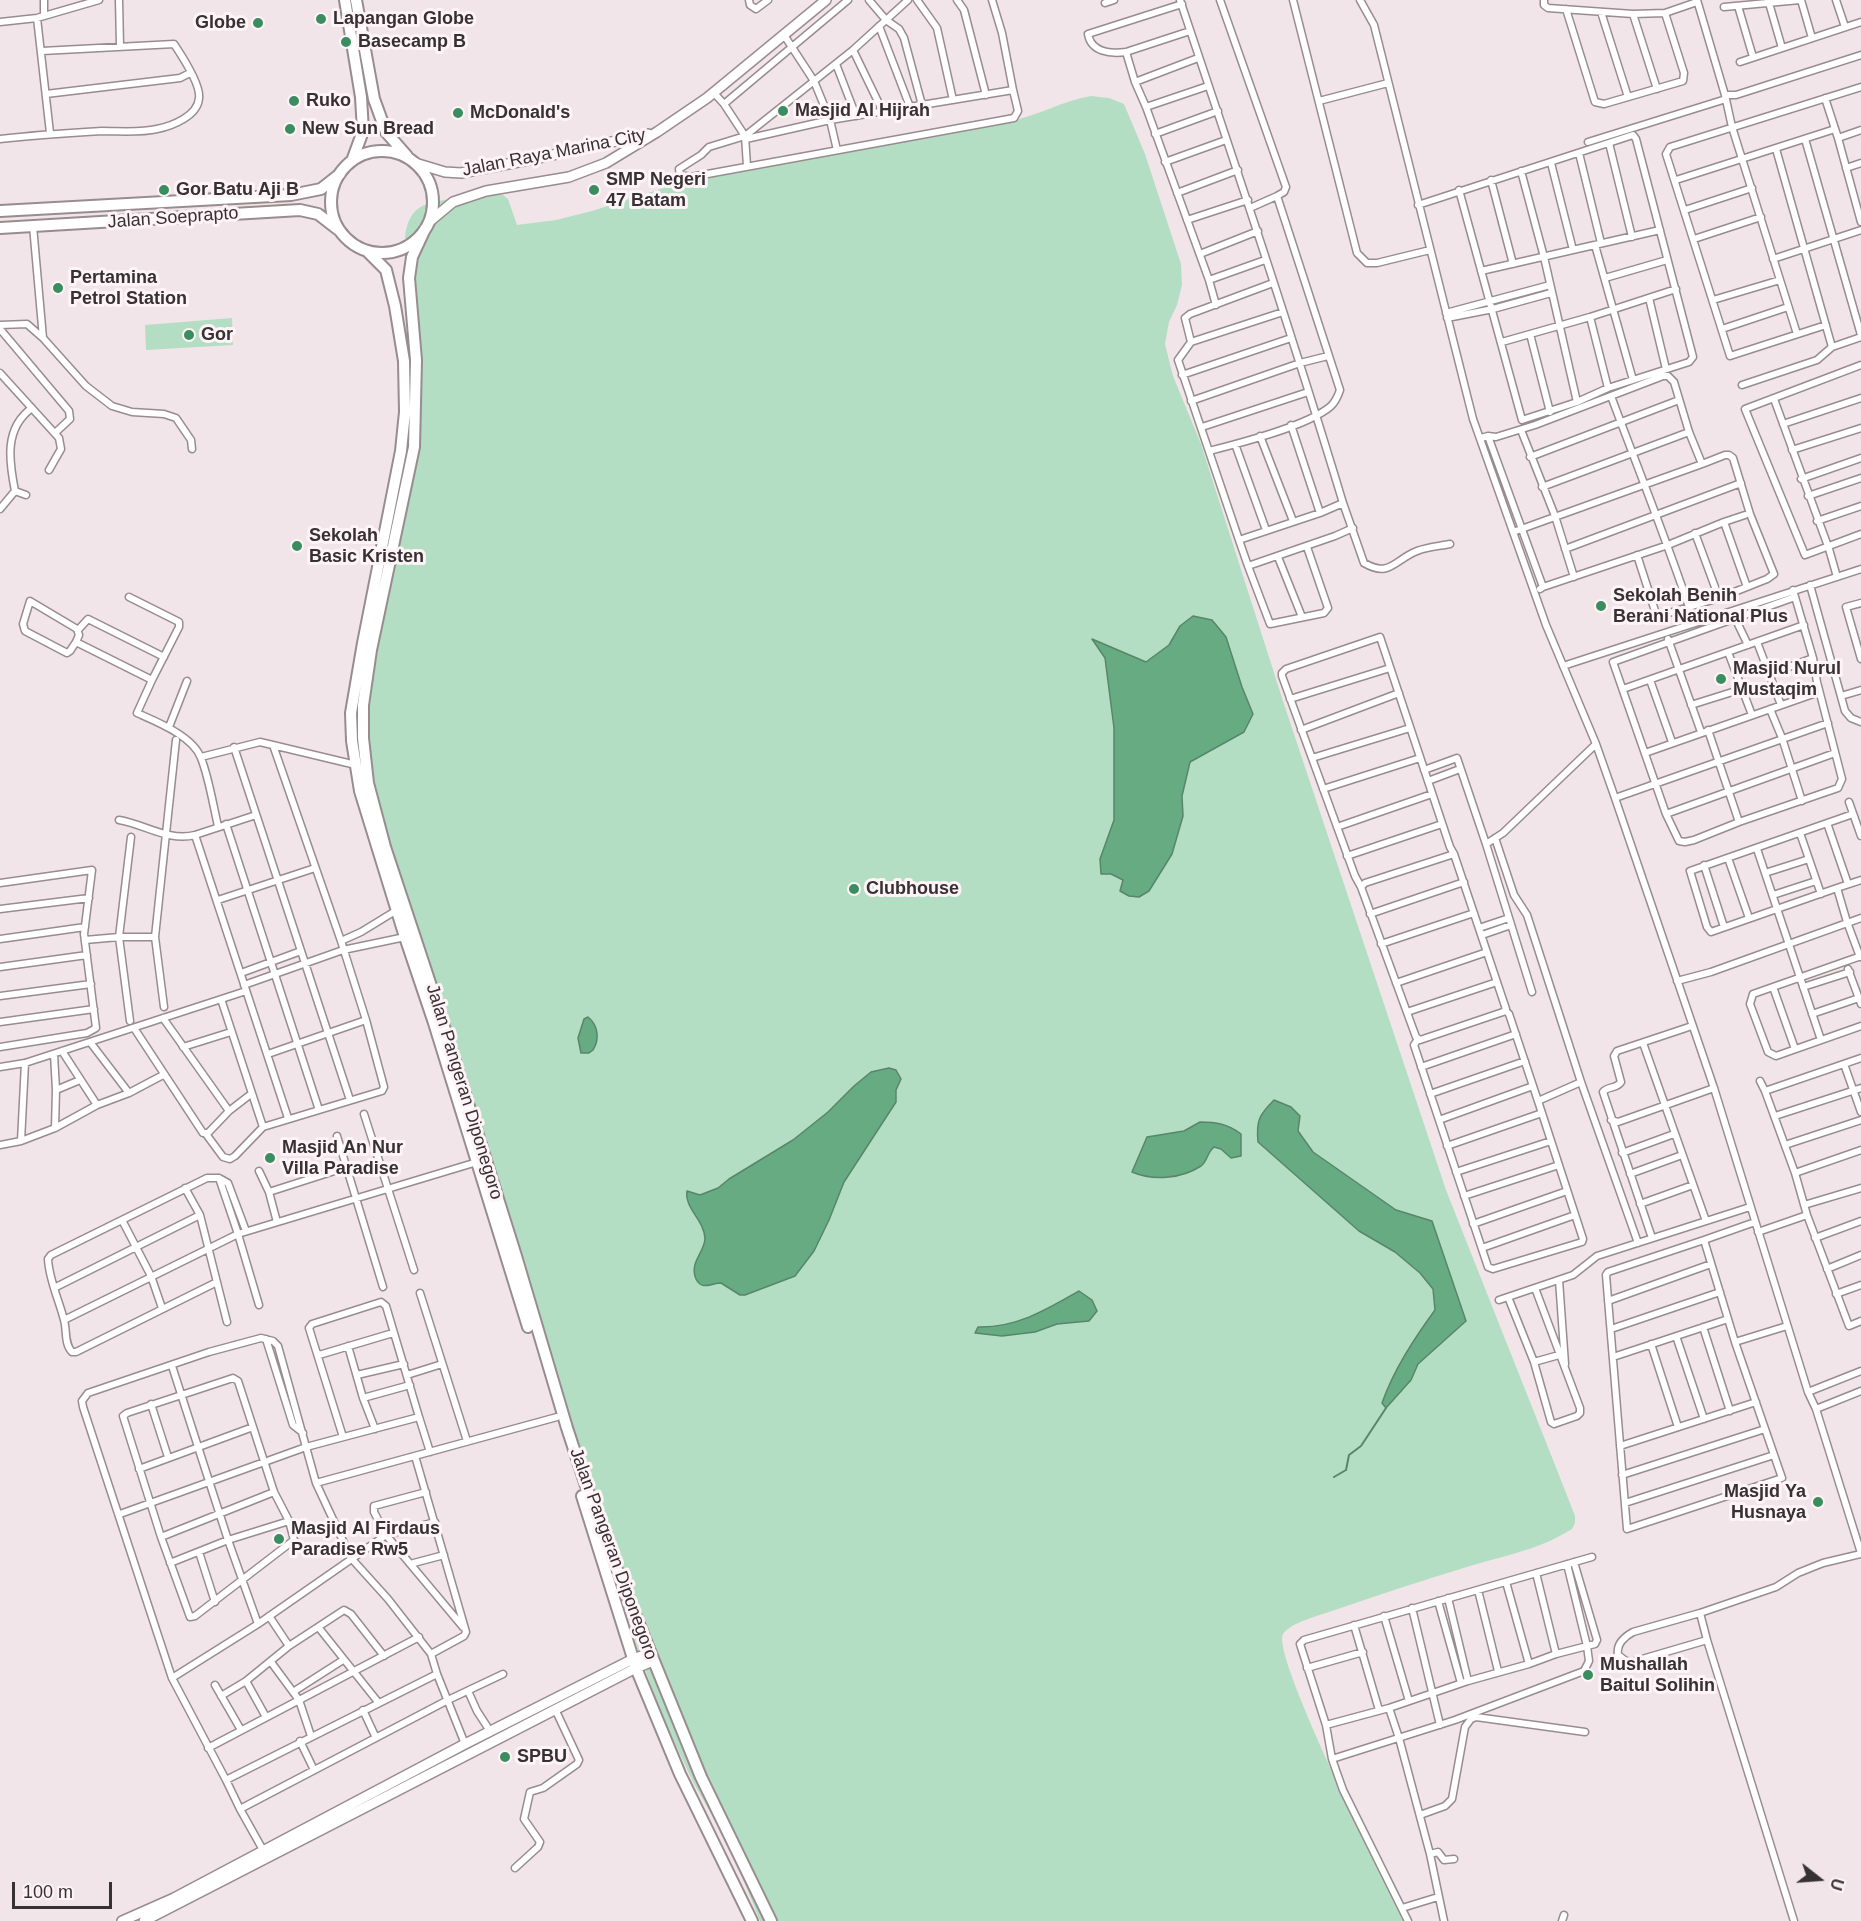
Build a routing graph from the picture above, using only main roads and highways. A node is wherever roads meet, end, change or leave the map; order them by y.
1 (345, 0) edge
2 (356, 0) edge
3 (826, 0) edge
4 (657, 132) junction
5 (411, 160) junction
6 (352, 161) junction
7 (340, 174) junction
8 (81, 206) junction
9 (0, 211) edge
10 (81, 224) junction
11 (427, 226) junction
12 (0, 228) edge
13 (340, 231) junction
14 (368, 251) junction
15 (651, 1657) junction
16 (635, 1663) junction
17 (535, 1714) junction
18 (751, 1920) edge
19 (122, 1921) edge
20 (144, 1921) edge
21 (771, 1921) edge

1 - 6 highway
2 - 5 highway
3 - 4 main road, Jalan Raya Marina City
4 - 5 main road, Jalan Raya Marina City
4 - 11 main road, Jalan Raya Marina City
5 - 6 highway
5 - 11 highway
6 - 7 highway
7 - 8 highway, Jalan Soeprapto
7 - 13 highway
8 - 9 highway, Jalan Soeprapto
8 - 10 highway
10 - 12 highway, Jalan Soeprapto
10 - 13 highway, Jalan Soeprapto
11 - 14 highway
11 - 15 highway, Jalan Pangeran Diponegoro
13 - 14 highway
14 - 16 highway, Jalan Pangeran Diponegoro
15 - 16 main road
15 - 21 highway, Jalan Pangeran Diponegoro
16 - 17 main road
16 - 17 main road
16 - 18 highway, Jalan Pangeran Diponegoro
17 - 19 main road
17 - 20 main road

